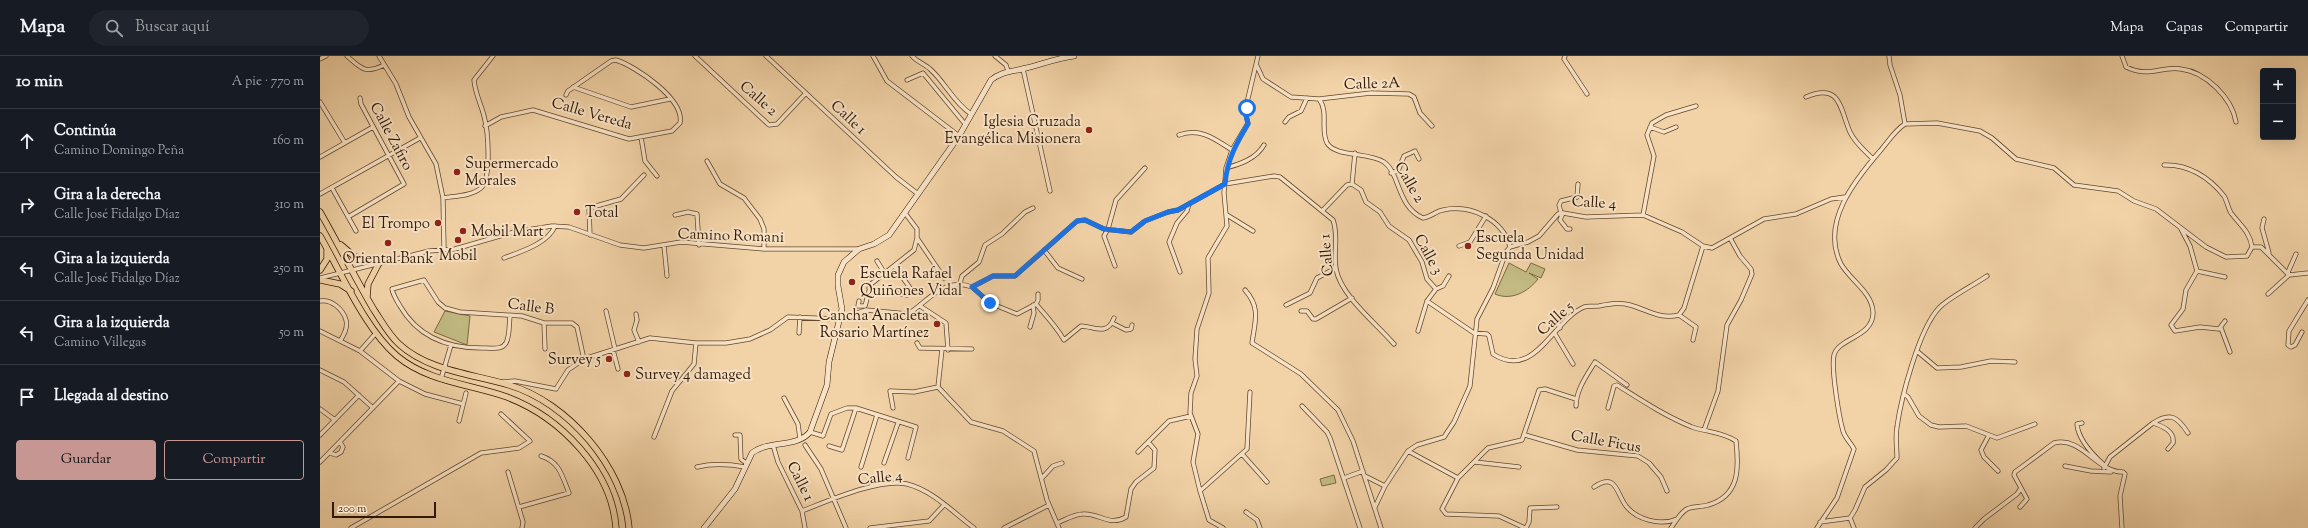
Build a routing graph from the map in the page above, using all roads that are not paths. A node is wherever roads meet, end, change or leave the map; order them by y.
1 (326, 56) edge
2 (347, 56) edge
3 (380, 56) edge
4 (493, 56) edge
5 (695, 56) edge
6 (766, 56) edge
7 (873, 56) edge
8 (912, 56) edge
9 (995, 56) edge
10 (1074, 56) edge
11 (1258, 56) edge
12 (1565, 56) edge
13 (1889, 56) edge
14 (2122, 56) edge
15 (320, 59) edge
16 (1257, 63) junction
17 (384, 65) junction
18 (1023, 69) junction
19 (1008, 71) junction
20 (907, 80) dead end
21 (574, 87) junction
22 (806, 93) junction
23 (1587, 94) dead end
24 (566, 95) dead end
25 (1806, 97) dead end
26 (360, 98) dead end
27 (1307, 98) junction
28 (1319, 98) junction
29 (670, 99) junction
30 (320, 102) edge
31 (1696, 106) dead end
32 (971, 114) junction
33 (1285, 122) dead end
34 (2236, 122) dead end
35 (965, 124) junction
36 (1905, 124) junction
37 (486, 126) junction
38 (1432, 126) dead end
39 (373, 127) junction
40 (1650, 127) junction
41 (1676, 127) dead end
42 (1179, 135) dead end
43 (959, 136) junction
44 (641, 137) junction
45 (420, 138) junction
46 (345, 143) junction
47 (1264, 145) dead end
48 (1232, 150) junction
49 (1355, 154) junction
50 (389, 156) junction
51 (320, 157) edge
52 (1419, 159) dead end
53 (1873, 159) junction
54 (707, 161) dead end
55 (2164, 165) dead end
56 (1145, 168) dead end
57 (1226, 168) junction
58 (1392, 173) junction
59 (644, 175) dead end
60 (657, 176) dead end
61 (1225, 184) junction
62 (1352, 184) junction
63 (1578, 184) dead end
64 (332, 188) junction
65 (1050, 191) dead end
66 (320, 194) edge
67 (918, 194) junction
68 (1845, 197) junction
69 (443, 198) junction
70 (1189, 204) junction
71 (1033, 208) dead end
72 (1323, 210) junction
73 (320, 212) edge
74 (905, 213) junction
75 (1562, 213) junction
76 (674, 215) dead end
77 (1227, 215) junction
78 (1643, 215) junction
79 (1486, 216) junction
80 (348, 217) junction
81 (2264, 219) dead end
82 (554, 226) junction
83 (2180, 227) junction
84 (1108, 229) junction
85 (1570, 229) dead end
86 (356, 231) dead end
87 (1253, 231) dead end
88 (590, 235) junction
89 (320, 236) edge
90 (917, 238) junction
91 (1730, 238) junction
92 (338, 243) junction
93 (325, 245) junction
94 (699, 245) junction
95 (664, 246) junction
96 (1459, 246) dead end
97 (1703, 246) junction
98 (1510, 247) junction
99 (2252, 247) junction
100 (444, 249) junction
101 (764, 249) junction
102 (858, 249) junction
103 (1044, 250) junction
104 (2269, 254) junction
105 (2296, 254) dead end
106 (504, 258) dead end
107 (877, 261) dead end
108 (380, 263) junction
109 (1115, 266) dead end
110 (895, 267) junction
111 (1336, 268) junction
112 (320, 270) edge
113 (347, 271) junction
114 (2197, 271) junction
115 (1180, 272) dead end
116 (2308, 272) edge
117 (885, 274) junction
118 (2289, 275) junction
119 (667, 276) dead end
120 (1449, 276) dead end
121 (1987, 276) dead end
122 (2226, 277) dead end
123 (944, 278) dead end
124 (320, 279) edge
125 (1082, 279) dead end
126 (960, 283) junction
127 (972, 287) junction
128 (869, 288) junction
129 (1436, 289) junction
130 (1245, 290) dead end
131 (351, 292) junction
132 (1038, 294) dead end
133 (2268, 294) dead end
134 (366, 297) junction
135 (1352, 298) junction
136 (2308, 300) edge
137 (320, 301) edge
138 (859, 301) dead end
139 (1427, 301) junction
140 (1034, 304) junction
141 (1286, 305) dead end
142 (920, 306) junction
143 (606, 311) dead end
144 (1301, 311) dead end
145 (1553, 313) dead end
146 (636, 314) dead end
147 (510, 316) junction
148 (1679, 316) junction
149 (800, 317) junction
150 (1114, 318) dead end
151 (839, 319) junction
152 (2225, 321) dead end
153 (544, 323) junction
154 (1112, 323) junction
155 (1132, 325) dead end
156 (1030, 327) dead end
157 (1560, 328) junction
158 (2221, 328) junction
159 (320, 331) edge
160 (1418, 331) dead end
161 (2302, 332) dead end
162 (376, 333) junction
163 (1474, 333) junction
164 (799, 334) dead end
165 (1554, 334) junction
166 (1693, 340) dead end
167 (340, 341) junction
168 (639, 342) junction
169 (696, 343) junction
170 (917, 343) dead end
171 (1394, 344) dead end
172 (451, 345) junction
173 (545, 349) dead end
174 (614, 349) junction
175 (942, 350) junction
176 (948, 350) junction
177 (972, 350) dead end
178 (360, 352) junction
179 (1918, 352) junction
180 (2230, 352) dead end
181 (583, 355) dead end
182 (2015, 362) dead end
183 (1573, 364) dead end
184 (444, 368) junction
185 (618, 369) dead end
186 (320, 370) edge
187 (441, 379) junction
188 (399, 381) junction
189 (497, 382) junction
190 (1627, 385) dead end
191 (938, 387) junction
192 (1250, 392) dead end
193 (466, 393) dead end
194 (1904, 394) junction
195 (359, 395) junction
196 (784, 398) dead end
197 (1576, 398) junction
198 (463, 404) junction
199 (1302, 406) dead end
200 (1576, 406) dead end
201 (373, 408) junction
202 (856, 408) junction
203 (893, 408) dead end
204 (1608, 408) dead end
205 (320, 409) edge
206 (500, 414) dead end
207 (877, 415) junction
208 (1191, 416) junction
209 (335, 420) junction
210 (459, 421) dead end
211 (898, 423) junction
212 (2082, 423) dead end
213 (2153, 423) junction
214 (2035, 424) dead end
215 (1704, 430) junction
216 (810, 432) junction
217 (2188, 433) dead end
218 (320, 435) edge
219 (735, 435) dead end
220 (1525, 435) junction
221 (1989, 435) junction
222 (654, 437) dead end
223 (800, 439) junction
224 (340, 442) junction
225 (1148, 442) junction
226 (773, 445) junction
227 (805, 445) dead end
228 (829, 446) dead end
229 (2168, 449) dead end
230 (1408, 451) junction
231 (1138, 452) dead end
232 (330, 453) junction
233 (1242, 454) junction
234 (541, 456) dead end
235 (908, 458) dead end
236 (320, 462) edge
237 (1475, 462) junction
238 (884, 463) dead end
239 (1062, 463) dead end
240 (746, 465) junction
241 (2065, 466) dead end
242 (697, 467) dead end
243 (861, 467) dead end
244 (1519, 467) dead end
245 (2105, 467) junction
246 (1363, 470) junction
247 (1998, 471) dead end
248 (508, 472) dead end
249 (2112, 472) junction
250 (1365, 476) junction
251 (1042, 478) junction
252 (1344, 478) junction
253 (1458, 478) junction
254 (1267, 482) dead end
255 (1385, 486) junction
256 (1594, 487) dead end
257 (2021, 488) junction
258 (1200, 491) junction
259 (1667, 491) dead end
260 (833, 499) junction
261 (944, 505) junction
262 (1049, 505) junction
263 (519, 507) junction
264 (1375, 507) junction
265 (1558, 507) dead end
266 (2020, 507) dead end
267 (802, 511) junction
268 (1246, 512) dead end
269 (1678, 518) junction
270 (1850, 518) junction
271 (1820, 522) junction
272 (1057, 524) junction
273 (351, 528) edge
274 (522, 528) edge
275 (616, 528) edge
276 (629, 528) edge
277 (704, 528) edge
278 (805, 528) edge
279 (846, 528) edge
280 (870, 528) edge
281 (974, 528) edge
282 (1004, 528) edge
283 (1059, 528) edge
284 (1223, 528) edge
285 (1260, 528) edge
286 (1360, 528) edge
287 (1381, 528) edge
288 (1525, 528) edge
289 (1671, 528) edge
290 (1817, 528) edge
291 (1854, 528) edge
292 (1975, 528) edge
293 (2122, 528) edge

1 - 15 street
2 - 17 street
3 - 17 street
4 - 37 street
5 - 22 street, Calle 2
6 - 22 street, Calle 1
7 - 43 street
8 - 32 street
9 - 19 street
10 - 18 street
11 - 16 street
12 - 23 street
13 - 36 street
14 - 34 street
16 - 27 street
16 - 48 street
17 - 45 street
18 - 19 street
18 - 65 street
19 - 32 street
20 - 35 street
21 - 24 street, Calle Vereda
21 - 29 street
21 - 29 street, Calle Vereda
22 - 67 street, Calle 1
25 - 53 street
26 - 39 street, Calle Zafiro
27 - 28 street
27 - 33 street
28 - 38 street, Calle 2A
28 - 49 street, Calle 2
29 - 44 street, Calle Vereda
30 - 46 street
31 - 40 street
32 - 35 street
35 - 43 street
36 - 53 street
36 - 83 street
37 - 44 street, Calle Vereda
37 - 69 street
39 - 46 street
39 - 50 street, Calle Zafiro
40 - 41 street
40 - 78 street
42 - 48 street
43 - 67 street
44 - 60 street
45 - 50 street
45 - 69 street
46 - 51 street
47 - 57 street
48 - 57 street
49 - 58 street, Calle 2
49 - 62 street
50 - 64 street
50 - 80 street, Calle Zafiro
52 - 58 street
53 - 68 street
54 - 101 street
55 - 99 street
56 - 84 street
57 - 61 street
58 - 79 street, Calle 2
59 - 88 street
61 - 70 street
61 - 72 street, Calle 1
61 - 77 street
62 - 72 street
62 - 129 street, Calle 3
63 - 75 street
64 - 66 street
64 - 80 street
67 - 74 street
68 - 91 street
68 - 271 street
69 - 100 street
70 - 84 street
70 - 115 street
71 - 126 street
72 - 111 street, Calle 1
73 - 92 main road
74 - 90 street
74 - 102 street
75 - 78 street, Calle 4
75 - 85 street
75 - 98 street, Calle 4
76 - 94 street
77 - 87 street
77 - 208 street
78 - 97 street, Calle 4
79 - 96 street
79 - 98 street, Calle 2
80 - 86 street
81 - 104 street
82 - 88 street, Camino Romani
82 - 100 street, Camino Romani
82 - 106 street
83 - 99 street
83 - 114 street
84 - 103 street
84 - 109 street
88 - 95 street, Camino Romani
89 - 93 main road
90 - 110 street
90 - 123 street
91 - 97 street
91 - 215 street
92 - 108 main road
92 - 113 main road
93 - 112 main road
93 - 113 main road
94 - 95 street, Camino Romani
94 - 101 street, Camino Romani
95 - 119 street
97 - 148 street
98 - 163 street
99 - 104 street
100 - 108 street, Camino Romani
101 - 102 street, Camino Romani
102 - 151 street
103 - 125 street
103 - 127 street
104 - 118 street
105 - 118 street
107 - 117 street
108 - 113 street, Camino Romani
108 - 134 main road
110 - 117 street
110 - 128 street
111 - 135 street, Calle 1
111 - 141 street
113 - 124 street, Camino Romani
113 - 131 main road
113 - 134 main road
114 - 122 street
114 - 158 street
116 - 118 street
117 - 128 street
118 - 133 street
120 - 129 street
121 - 179 street
124 - 131 main road
126 - 127 street
126 - 142 street
127 - 140 street
128 - 138 street
129 - 139 street, Calle 3
130 - 246 street
131 - 162 main road
132 - 140 street
134 - 184 main road
135 - 144 street
135 - 171 street, Calle 1
136 - 161 street
137 - 167 street
139 - 160 street, Calle 3
139 - 163 street, Calle 5
140 - 154 street
140 - 156 street
142 - 151 street
142 - 176 street
143 - 174 street
145 - 157 street
146 - 168 street
147 - 153 street, Calle B
147 - 172 street
147 - 172 street, Calle B
148 - 157 street, Calle 5
148 - 166 street
149 - 151 street
149 - 164 street
149 - 169 street
150 - 154 street
151 - 216 street
152 - 158 street
153 - 173 street
153 - 181 street, Calle B
154 - 155 street
157 - 165 street, Calle 5
158 - 180 street
159 - 167 street
162 - 178 street
162 - 187 main road
163 - 165 street, Calle 5
163 - 230 street
165 - 183 street
167 - 178 street
168 - 169 street
168 - 174 street
169 - 222 street
170 - 175 street
172 - 184 street
174 - 185 street
174 - 189 street
175 - 176 street
175 - 191 street
176 - 177 street
178 - 188 street
179 - 182 street
179 - 194 street
184 - 187 street
184 - 189 main road
186 - 195 street
187 - 275 main road
188 - 198 street
188 - 201 street
189 - 276 main road
190 - 197 street
191 - 203 street
191 - 251 street
192 - 233 street
193 - 198 street
194 - 221 street
194 - 270 street
195 - 201 street
195 - 209 street
196 - 223 street
197 - 200 street
197 - 220 street
198 - 210 street
199 - 252 street
201 - 224 street
202 - 207 street
202 - 216 street
202 - 228 street
204 - 215 street
205 - 209 street
206 - 273 street
207 - 211 street
207 - 243 street
208 - 225 street
208 - 258 street
209 - 218 street
211 - 235 street
211 - 238 street
212 - 245 street
213 - 217 street
213 - 229 street
213 - 245 street
214 - 221 street
215 - 269 street
216 - 223 street
219 - 240 street
220 - 237 street
220 - 259 street, Calle Ficus
221 - 247 street
223 - 226 street
224 - 232 street
224 - 232 street
225 - 231 street
225 - 272 street
226 - 240 street
226 - 267 street, Calle 1
227 - 260 street
230 - 253 street
230 - 255 street
232 - 236 street
233 - 254 street
233 - 258 street
234 - 263 street
237 - 244 street
237 - 253 street
239 - 251 street
240 - 242 street
240 - 277 street
241 - 249 street
245 - 249 street
245 - 257 street
246 - 250 street
246 - 252 street
248 - 263 street
249 - 293 street
250 - 255 street
250 - 264 street
251 - 262 street
252 - 286 street
253 - 288 street
255 - 264 street
256 - 269 street
257 - 266 street
257 - 292 street
258 - 284 street
260 - 261 street, Calle 4
260 - 267 street, Calle 4
260 - 279 street
261 - 280 street
261 - 281 street, Calle 4
262 - 272 street
262 - 282 street
263 - 274 street
264 - 287 street
265 - 288 street
267 - 278 street, Calle 1
268 - 285 street
269 - 289 street
270 - 271 street
270 - 291 street
271 - 290 street
272 - 283 street

